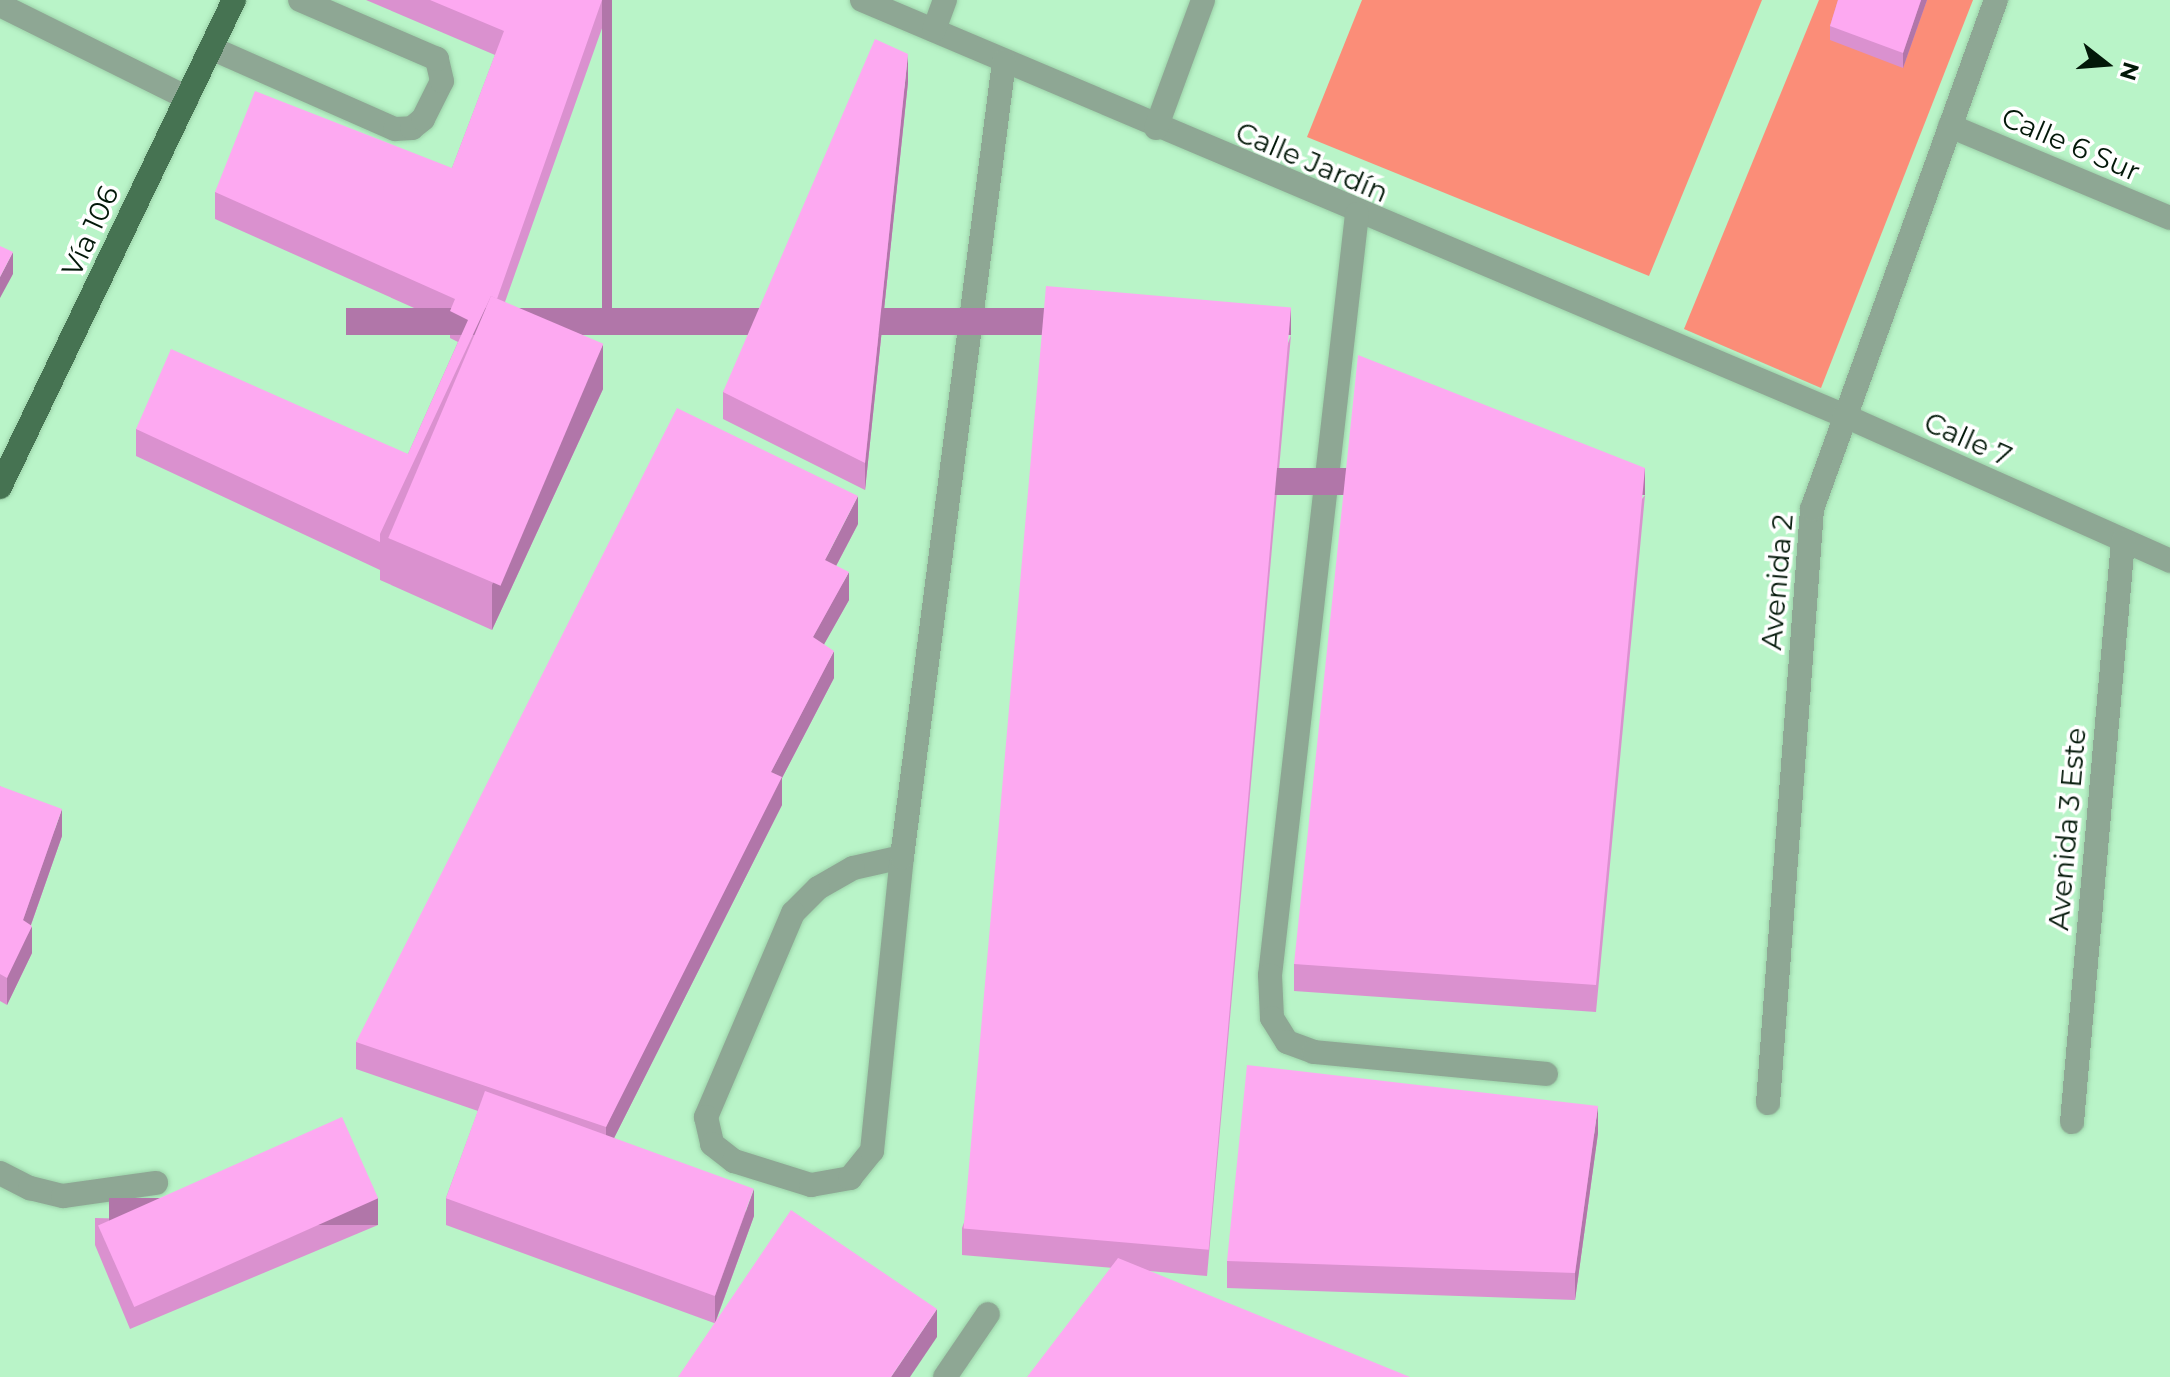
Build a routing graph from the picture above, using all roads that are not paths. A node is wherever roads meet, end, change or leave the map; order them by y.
1 (234, 0) edge
2 (300, 0) edge
3 (862, 0) edge
4 (945, 0) edge
5 (1203, 0) edge
6 (1996, 0) edge
7 (0, 5) edge
8 (934, 30) junction
9 (211, 48) junction
10 (1004, 62) junction
11 (187, 98) junction
12 (1950, 126) junction
13 (1156, 128) junction
14 (1357, 214) junction
15 (2170, 218) edge
16 (1741, 373) joint
17 (1845, 416) junction
18 (0, 487) edge
19 (2123, 541) junction
20 (2170, 561) edge
21 (902, 857) junction
22 (1546, 1074) dead end
23 (1768, 1103) dead end
24 (2072, 1122) dead end
25 (0, 1173) edge
26 (156, 1183) dead end
27 (988, 1314) dead end
28 (945, 1377) edge

1 - 9 main road, Vía 106
2 - 9 street
3 - 8 street, Calle Jardín
4 - 8 street
5 - 13 street
6 - 12 street, Avenida 2
7 - 11 street
8 - 10 street, Calle Jardín
9 - 11 main road, Vía 106
10 - 13 street, Calle Jardín
10 - 21 street
11 - 18 main road, Vía 106
12 - 15 street, Calle 6 Sur
12 - 17 street, Avenida 2
13 - 14 street, Calle Jardín
14 - 16 street, Calle Jardín
14 - 22 street
16 - 17 street, Calle 7
17 - 19 street, Calle 7
17 - 23 street, Avenida 2
19 - 20 street, Calle 7
19 - 24 street, Avenida 3 Este
21 - 21 street
25 - 26 street
27 - 28 street

